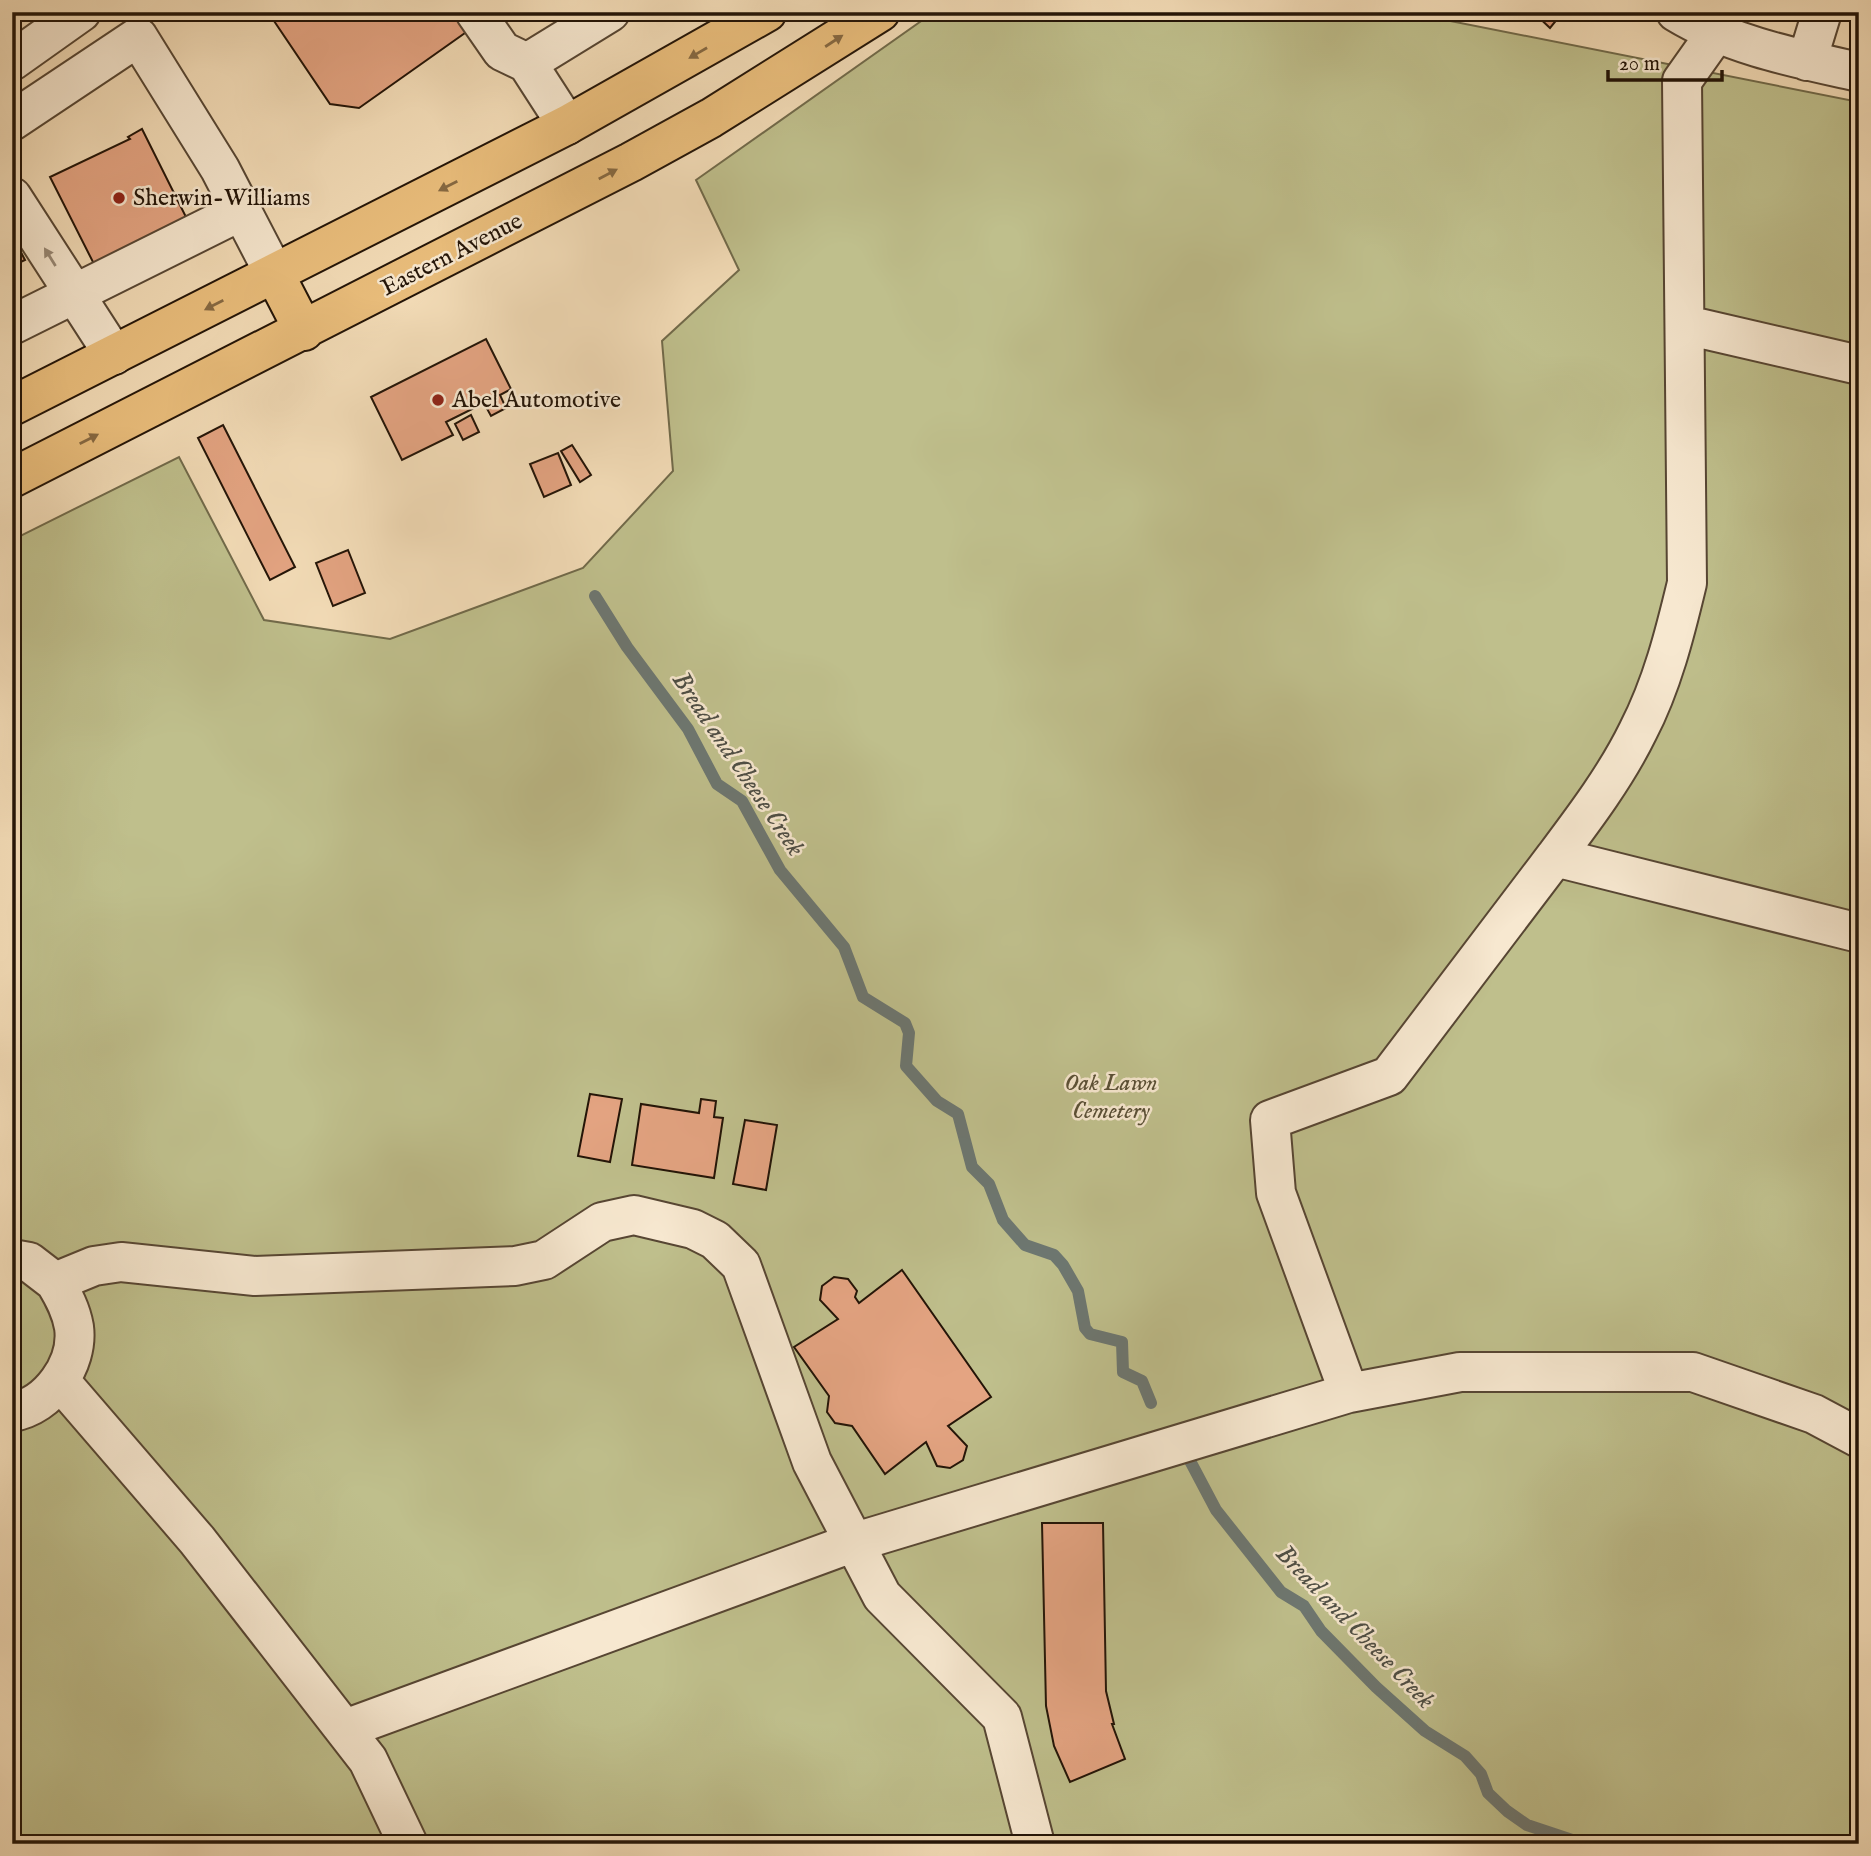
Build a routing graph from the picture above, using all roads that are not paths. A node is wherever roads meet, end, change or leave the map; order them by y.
1 (80, 12) edge
2 (475, 12) edge
3 (610, 12) edge
4 (880, 12) edge
5 (1676, 12) edge
6 (1822, 12) edge
7 (759, 15) edge
8 (1716, 33) junction
9 (12, 61) edge
10 (1807, 61) junction
11 (527, 63) junction
12 (789, 71) junction
13 (1859, 72) edge
14 (12, 121) edge
15 (567, 125) junction
16 (12, 197) edge
17 (241, 211) junction
18 (275, 275) junction
19 (74, 294) junction
20 (12, 325) edge
21 (1686, 326) junction
22 (304, 331) junction
23 (114, 355) junction
24 (1859, 365) edge
25 (12, 406) edge
26 (12, 478) edge
27 (1555, 857) junction
28 (1859, 933) edge
29 (12, 1258) edge
30 (55, 1282) junction
31 (60, 1381) junction
32 (1349, 1393) junction
33 (12, 1412) edge
34 (1859, 1438) edge
35 (852, 1543) junction
36 (345, 1729) junction
37 (408, 1844) edge
38 (1035, 1844) edge

1 - 9 street
2 - 11 street
3 - 11 street
12 -> 4 main road, Eastern Avenue
5 - 8 street
6 - 10 street
7 - 12 main road
7 -> 15 main road
8 - 10 street
8 - 21 street
10 - 13 street
11 - 15 street
22 -> 12 main road, Eastern Avenue
14 - 17 street
15 -> 18 main road
19 -> 16 street
17 - 18 street
17 - 19 street
18 - 22 main road
18 -> 23 main road
19 - 20 street
19 - 23 street
21 - 24 street
21 - 27 street
26 -> 22 main road, Eastern Avenue
23 - 25 main road
27 - 28 street
27 - 32 street
29 - 30 street
30 - 31 street
30 - 35 street
31 - 33 street
31 - 36 street
32 - 34 street
32 - 35 street
35 - 36 street
35 - 38 street
36 - 37 street

